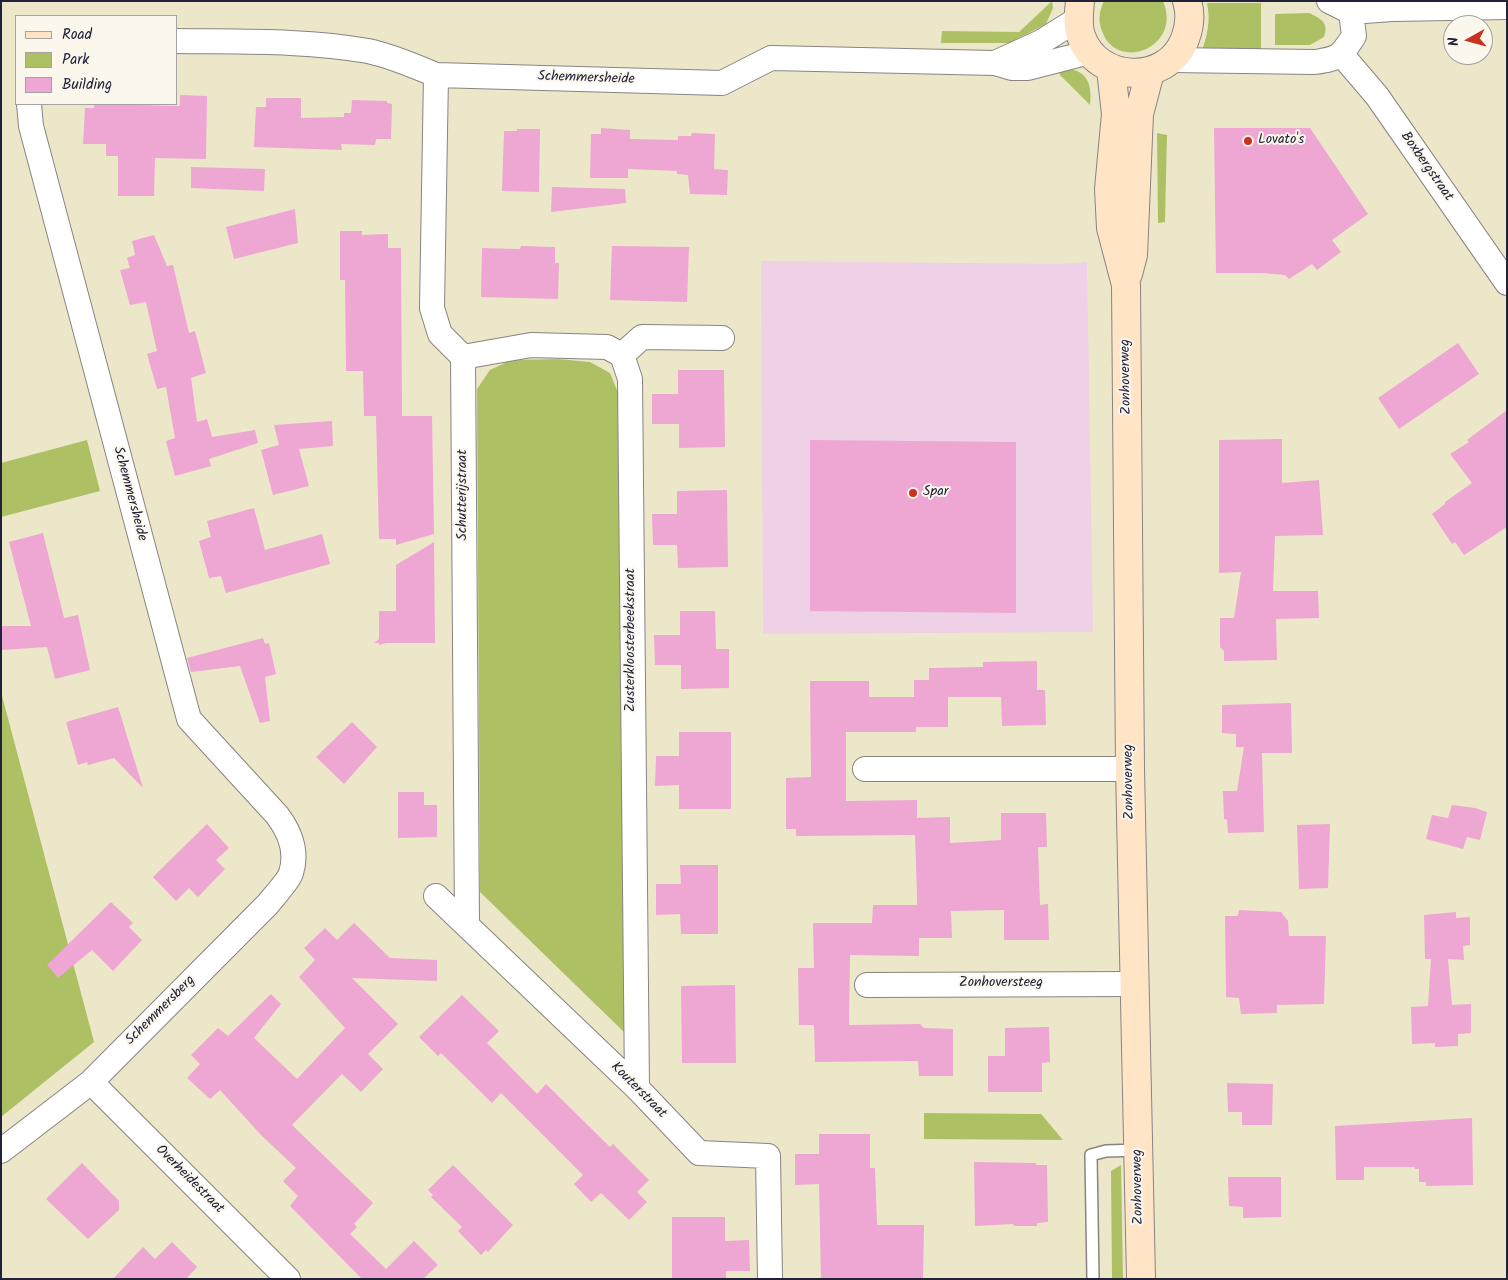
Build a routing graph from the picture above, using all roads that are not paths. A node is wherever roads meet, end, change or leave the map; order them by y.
1 (1187, 1) edge
2 (1329, 1) edge
3 (1507, 7) edge
4 (1079, 10) edge
5 (1351, 12) junction
6 (178, 41) edge
7 (1090, 52) junction
8 (1342, 54) junction
9 (995, 63) junction
10 (1160, 66) junction
11 (1111, 68) junction
12 (436, 76) junction
13 (29, 105) edge
14 (1507, 283) edge
15 (1126, 286) junction
16 (722, 338) dead end
17 (622, 355) junction
18 (463, 356) junction
19 (865, 769) dead end
20 (1130, 769) junction
21 (293, 851) joint
22 (436, 896) dead end
23 (468, 925) junction
24 (1135, 984) junction
25 (867, 985) dead end
26 (91, 1082) junction
27 (636, 1088) junction
28 (1139, 1150) junction
29 (1, 1151) edge
30 (288, 1279) edge
31 (770, 1279) edge
32 (1093, 1279) edge
33 (1141, 1279) edge

1 - 10 street, Zonhoverweg
2 - 5 street
3 - 5 street
4 - 7 street
4 - 9 street, Schemmersheide
5 - 8 street
6 - 12 street, Schemmersheide
7 - 9 street, Schemmersheide
7 - 11 street
8 - 10 street
8 - 14 street, Boxbergstraat
9 - 12 street, Schemmersheide
10 - 11 street
10 - 15 street, Zonhoverweg
11 - 15 street, Zonhoverweg
12 - 18 street
13 - 21 street, Schemmersheide
15 - 20 street, Zonhoverweg
16 - 17 street
17 - 18 street
17 - 27 street, Zusterkloosterbeekstraat
18 - 23 street, Schutterijstraat
19 - 20 street
20 - 24 street, Zonhoverweg
21 - 26 street, Schemmersberg
22 - 23 street, Kouterstraat
23 - 27 street, Kouterstraat
24 - 25 street, Zonhoversteeg
24 - 28 street, Zonhoverweg
26 - 29 street, Schemmersberg
26 - 30 street, Overheidestraat
27 - 31 street, Kouterstraat
28 - 32 lane
28 - 33 street, Zonhoverweg

